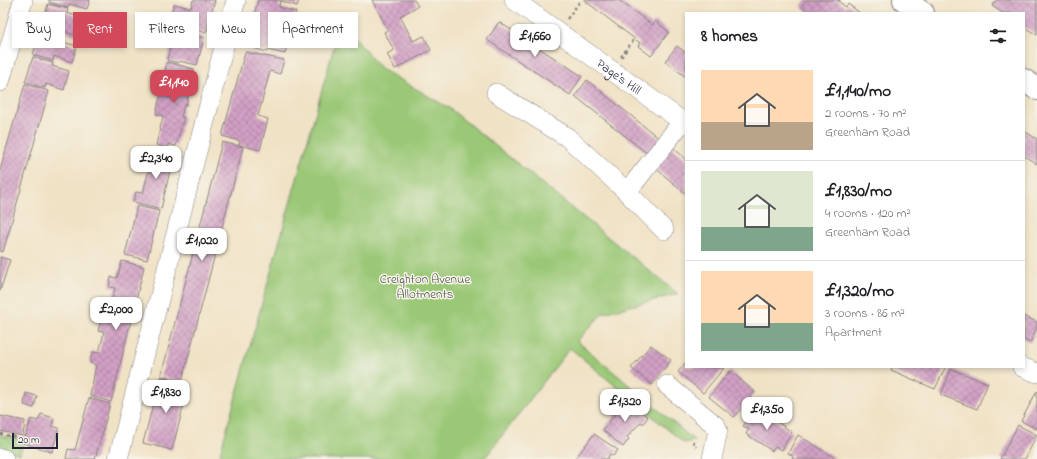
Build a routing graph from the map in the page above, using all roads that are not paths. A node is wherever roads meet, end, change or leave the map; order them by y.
1 (23, 0) edge
2 (236, 0) edge
3 (514, 0) edge
4 (904, 0) edge
5 (922, 12) edge
6 (1025, 81) edge
7 (0, 82) edge
8 (1037, 88) edge
9 (496, 93) dead end
10 (684, 123) edge
11 (627, 192) junction
12 (664, 230) dead end
13 (1024, 368) edge
14 (1037, 373) edge
15 (667, 385) dead end
16 (0, 458) edge
17 (4, 459) edge
18 (118, 459) edge
19 (712, 459) edge

1 - 7 street
2 - 18 street
3 - 10 street, Page's Hill
4 - 5 main road
6 - 8 main road
9 - 11 street
10 - 11 street
11 - 12 street
13 - 14 street
15 - 19 street
16 - 17 street

